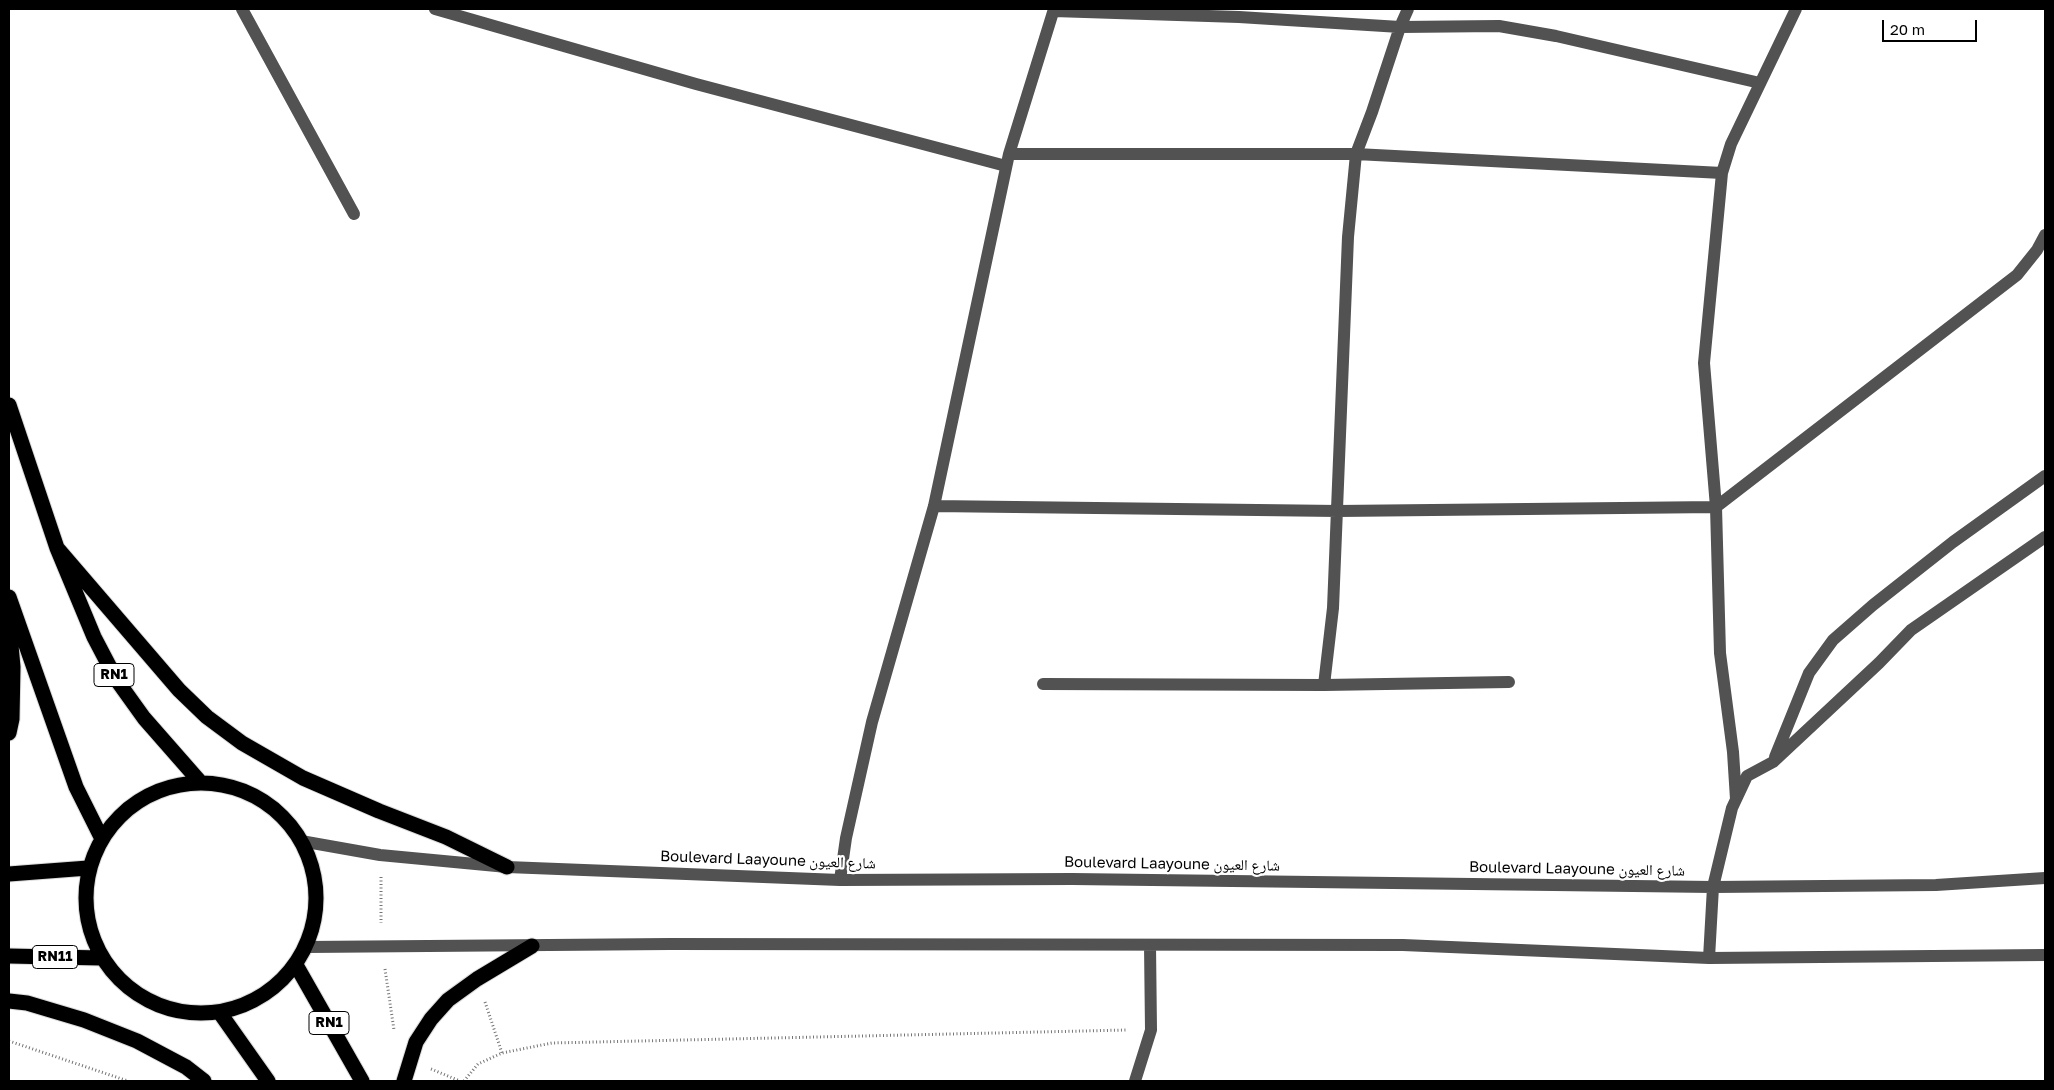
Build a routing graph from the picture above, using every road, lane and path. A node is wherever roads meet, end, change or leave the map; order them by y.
1 (242, 9) edge
2 (435, 9) edge
3 (1408, 9) edge
4 (1796, 9) edge
5 (1054, 10) edge
6 (1240, 13) edge
7 (1400, 27) junction
8 (1760, 83) junction
9 (1356, 154) junction
10 (1007, 160) junction
11 (1722, 173) junction
12 (354, 214) dead end
13 (2045, 235) edge
14 (2041, 252) edge
15 (9, 405) edge
16 (2045, 476) edge
17 (934, 506) junction
18 (1716, 507) junction
19 (1338, 511) junction
20 (2045, 537) edge
21 (57, 548) junction
22 (9, 597) edge
23 (9, 623) edge
24 (1509, 682) dead end
25 (1043, 684) dead end
26 (1324, 685) junction
27 (9, 733) edge
28 (1773, 762) junction
29 (201, 783) junction
30 (1736, 799) junction
31 (102, 837) junction
32 (301, 840) junction
33 (507, 867) junction
34 (88, 868) junction
35 (9, 874) edge
36 (2045, 878) edge
37 (840, 880) junction
38 (1713, 887) junction
39 (1150, 945) junction
40 (532, 946) junction
41 (307, 947) junction
42 (9, 956) edge
43 (101, 958) junction
44 (1709, 958) junction
45 (2045, 959) edge
46 (296, 965) junction
47 (477, 979) junction
48 (9, 1001) edge
49 (220, 1013) junction
50 (1151, 1030) junction
51 (9, 1041) edge
52 (502, 1053) junction
53 (411, 1061) junction
54 (128, 1081) edge
55 (204, 1081) edge
56 (268, 1081) edge
57 (362, 1081) edge
58 (404, 1081) edge
59 (462, 1081) edge
60 (1135, 1081) edge

1 - 12 street
2 - 10 street
3 - 7 street
4 - 8 street
5 - 6 street
5 - 10 street
6 - 7 street
7 - 8 street
7 - 9 street
8 - 11 street
9 - 10 street
9 - 11 street
9 - 19 street
10 - 17 street
11 - 18 street
13 - 14 street
14 - 18 street
15 - 21 highway, RN1
16 - 28 street
17 - 19 street
17 - 37 street
18 - 19 street
18 - 30 street
19 - 26 street
20 - 28 street
21 - 29 highway, RN1
21 - 33 highway
22 - 31 highway
23 - 27 highway
24 - 26 street
25 - 26 street
28 - 30 street
29 - 31 highway
29 - 32 highway
30 - 38 street
31 - 34 highway
32 - 33 street, Boulevard Laayoune شارع العيون
32 - 41 highway
33 - 37 street, Boulevard Laayoune شارع العيون
34 - 35 highway
34 - 43 highway
36 - 38 street, Boulevard Laayoune شارع العيون
37 - 38 street, Boulevard Laayoune شارع العيون
38 - 44 street
39 - 40 street
39 - 44 street
39 - 50 street
40 - 41 street
40 - 47 highway
41 - 46 highway
42 - 43 highway, RN11
43 - 49 highway
44 - 45 street
46 - 49 highway
46 - 57 highway, RN1
47 - 52 path
47 - 53 highway
48 - 55 highway
49 - 56 highway
50 - 52 path
50 - 60 street
51 - 54 path
52 - 59 path
53 - 58 highway
53 - 59 path

